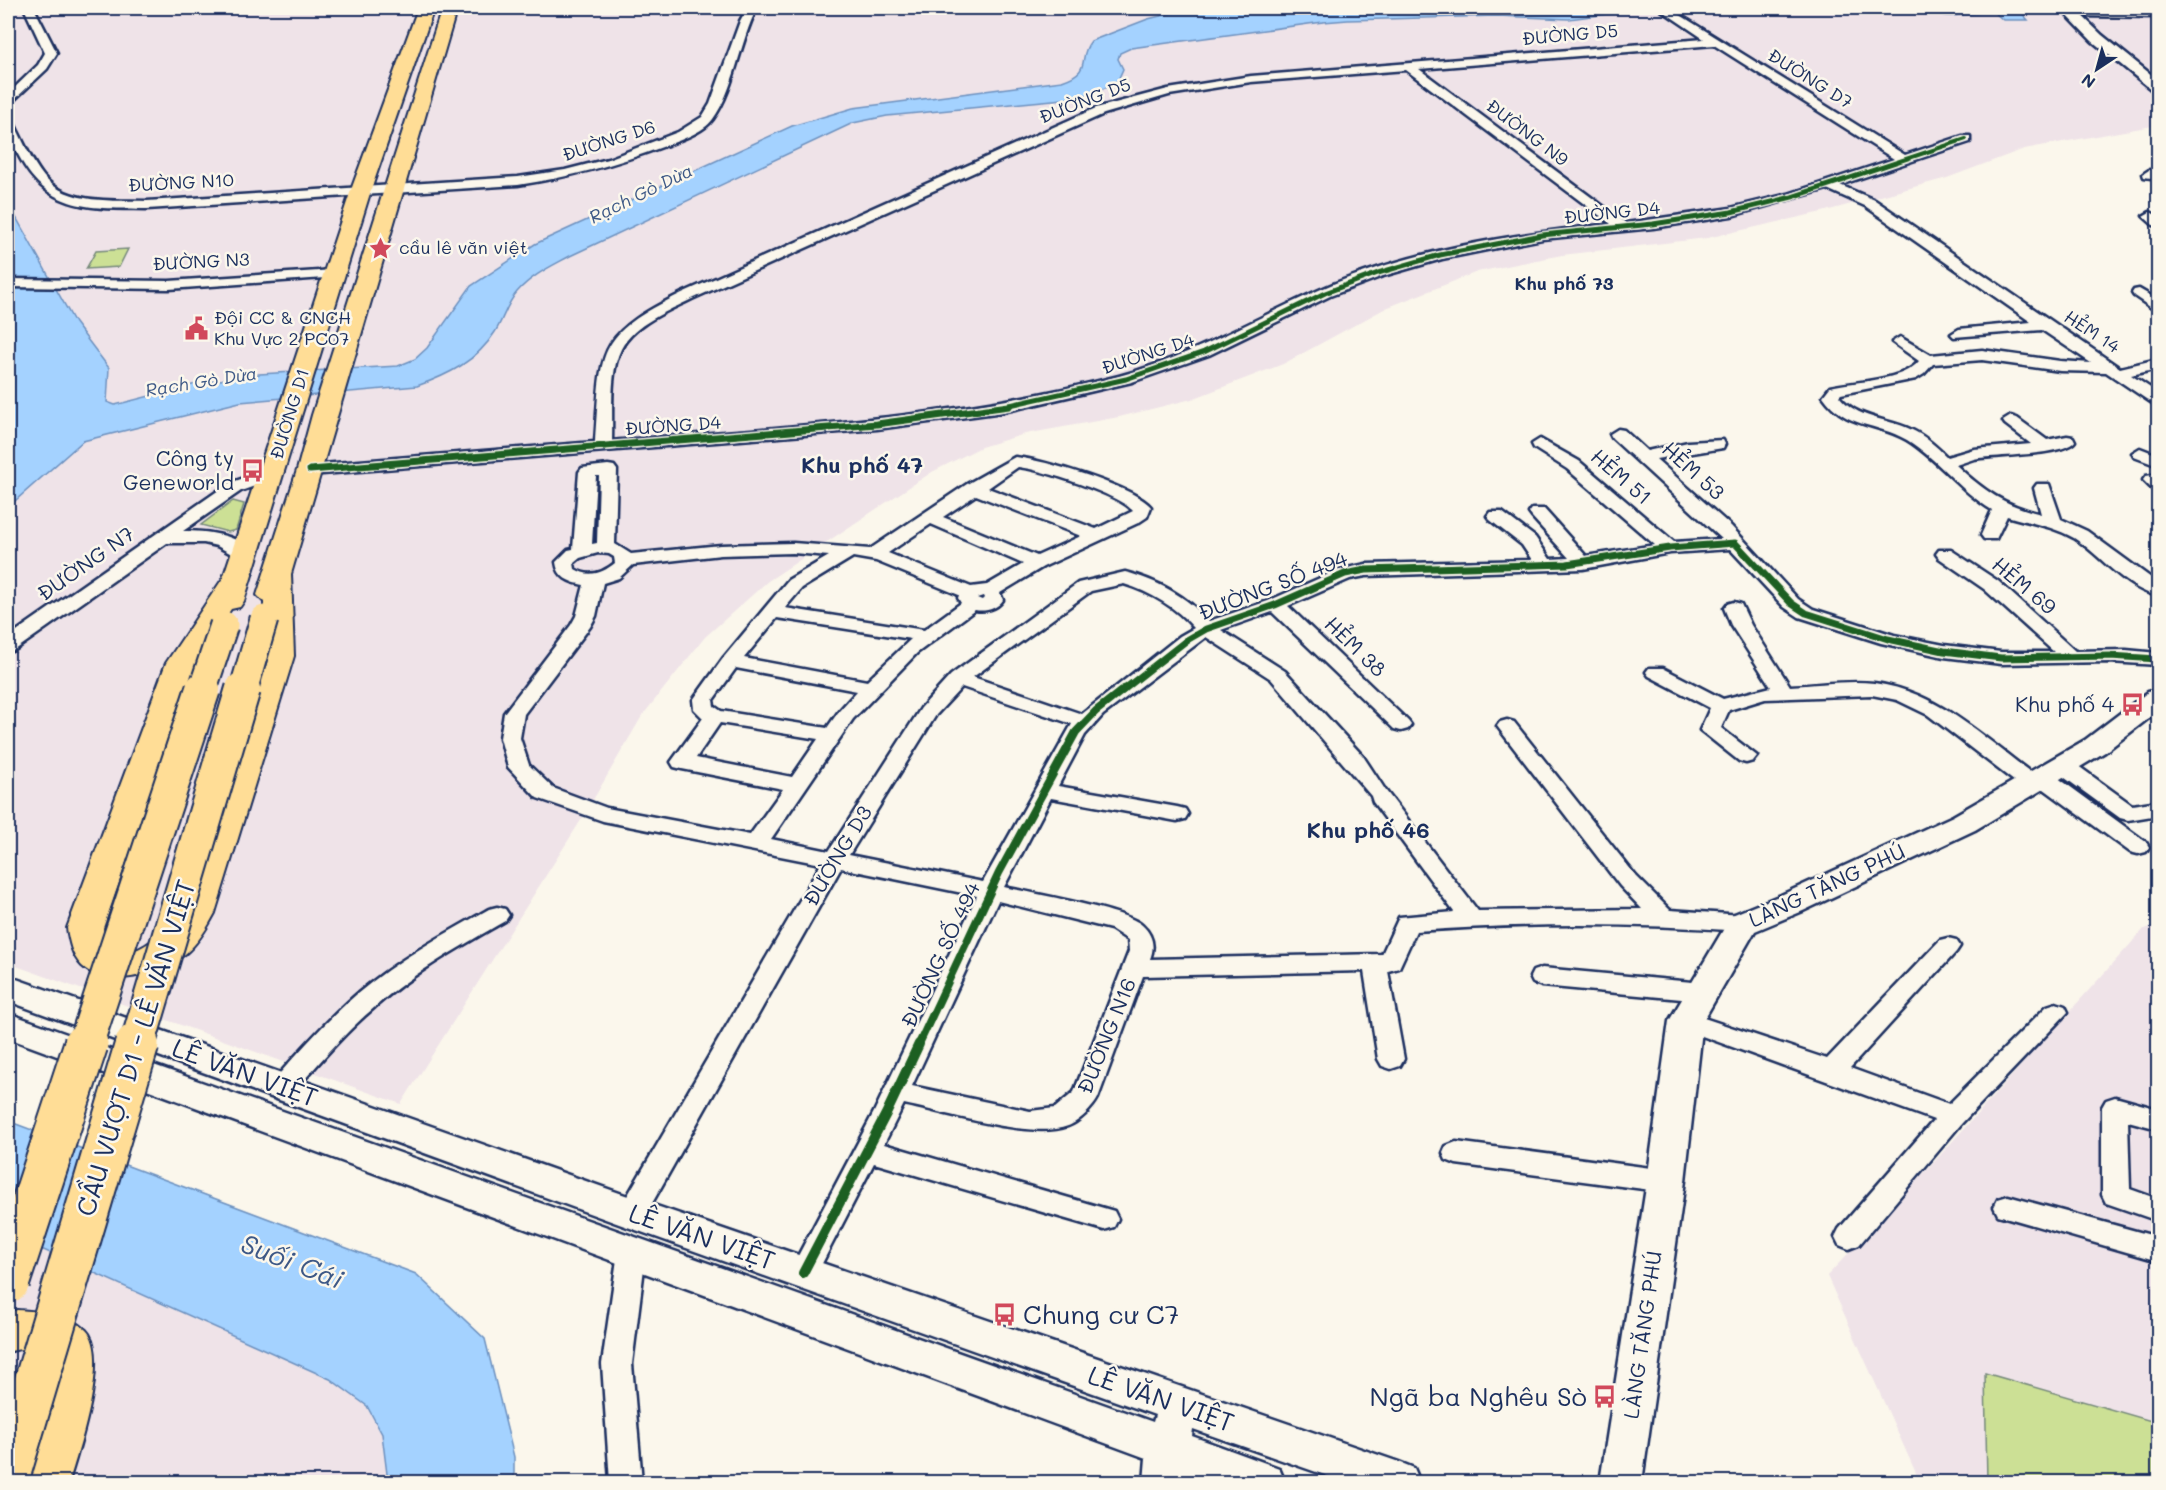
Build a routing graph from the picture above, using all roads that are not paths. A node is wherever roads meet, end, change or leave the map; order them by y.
1 (29, 8) edge
2 (419, 8) edge
3 (426, 8) edge
4 (450, 8) edge
5 (456, 8) edge
6 (752, 8) edge
7 (1663, 8) edge
8 (2145, 8) edge
9 (2070, 10) edge
10 (2111, 11) edge
11 (443, 27) junction
12 (1717, 41) junction
13 (411, 54) junction
14 (433, 61) junction
15 (1410, 67) junction
16 (2158, 87) edge
17 (8, 100) edge
18 (8, 123) edge
19 (1966, 139) dead end
20 (1903, 159) junction
21 (1828, 184) junction
22 (395, 188) junction
23 (361, 190) junction
24 (1623, 227) junction
25 (334, 274) junction
26 (8, 283) edge
27 (2139, 293) dead end
28 (2158, 306) edge
29 (2045, 325) junction
30 (1959, 334) dead end
31 (1900, 342) dead end
32 (1928, 360) junction
33 (2158, 364) edge
34 (2116, 371) junction
35 (2158, 400) edge
36 (2011, 421) dead end
37 (1618, 434) dead end
38 (2067, 441) dead end
39 (1540, 444) dead end
40 (1717, 444) dead end
41 (2043, 445) junction
42 (603, 446) junction
43 (2140, 453) dead end
44 (1643, 457) junction
45 (2158, 461) edge
46 (1944, 463) junction
47 (310, 470) junction
48 (271, 474) junction
49 (973, 488) junction
50 (2043, 488) dead end
51 (2002, 508) junction
52 (1538, 513) dead end
53 (1496, 516) dead end
54 (929, 517) junction
55 (2052, 520) junction
56 (1095, 535) junction
57 (1990, 535) dead end
58 (160, 538) junction
59 (1735, 543) junction
60 (606, 548) junction
61 (1670, 548) junction
62 (582, 551) junction
63 (850, 551) junction
64 (874, 554) junction
65 (1945, 554) dead end
66 (625, 560) junction
67 (1037, 563) junction
68 (1583, 563) junction
69 (1544, 564) junction
70 (240, 567) junction
71 (278, 575) junction
72 (595, 579) junction
73 (2158, 590) edge
74 (971, 598) junction
75 (1275, 605) junction
76 (1734, 608) dead end
77 (771, 611) junction
78 (264, 619) joint
79 (224, 625) joint
80 (1206, 629) junction
81 (926, 636) junction
82 (8, 646) edge
83 (2070, 657) junction
84 (2158, 659) edge
85 (731, 661) junction
86 (1656, 672) dead end
87 (958, 679) junction
88 (871, 688) junction
89 (1784, 692) junction
90 (2158, 698) edge
91 (1721, 706) junction
92 (715, 716) junction
93 (1085, 722) junction
94 (1401, 725) dead end
95 (1507, 726) dead end
96 (831, 735) junction
97 (1746, 756) dead end
98 (2045, 775) junction
99 (798, 785) junction
100 (1044, 790) junction
101 (2158, 808) edge
102 (1177, 814) dead end
103 (756, 844) junction
104 (2138, 847) dead end
105 (835, 859) junction
106 (991, 890) junction
107 (497, 915) dead end
108 (1662, 916) junction
109 (1471, 918) junction
110 (1743, 923) junction
111 (1948, 946) dead end
112 (1375, 964) junction
113 (1136, 968) junction
114 (1542, 977) dead end
115 (8, 988) edge
116 (1703, 992) junction
117 (2056, 1012) dead end
118 (1686, 1021) junction
119 (8, 1025) edge
120 (1391, 1059) dead end
121 (1832, 1071) junction
122 (283, 1087) junction
123 (896, 1092) junction
124 (1953, 1116) junction
125 (2158, 1119) edge
126 (867, 1150) junction
127 (1456, 1153) dead end
128 (1666, 1181) junction
129 (2008, 1207) dead end
130 (2158, 1210) edge
131 (632, 1213) junction
132 (1104, 1219) dead end
133 (1849, 1237) dead end
134 (2158, 1249) edge
135 (632, 1252) junction
136 (803, 1273) junction
137 (8, 1281) edge
138 (8, 1333) edge
139 (1178, 1405) junction
140 (1167, 1465) edge
141 (8, 1476) edge
142 (46, 1482) edge
143 (626, 1482) edge
144 (1264, 1482) edge
145 (1399, 1482) edge
146 (1622, 1482) edge

1 - 17 street
2 - 13 main road, ĐƯỜNG D1
3 - 13 main road, ĐƯỜNG D1
4 - 11 main road, ĐƯỜNG D1
5 - 11 main road, ĐƯỜNG D1
6 - 22 street, ĐƯỜNG D6
7 - 12 street, ĐƯỜNG D7
8 - 10 street
9 - 10 street
9 - 16 main road
11 - 14 main road, ĐƯỜNG D1
12 - 15 street, ĐƯỜNG D5
12 - 20 street, ĐƯỜNG D7
13 - 14 main road
13 - 23 main road, ĐƯỜNG D1
14 - 22 main road, ĐƯỜNG D1
15 - 24 street, ĐƯỜNG N9
15 - 42 street, ĐƯỜNG D5
18 - 23 street, ĐƯỜNG N10
19 - 20 street, ĐƯỜNG D4
20 - 21 street, ĐƯỜNG D4
21 - 24 street, ĐƯỜNG D4
21 - 29 street
22 - 23 street, ĐƯỜNG N10
22 - 47 main road, ĐƯỜNG D1
23 - 25 main road, ĐƯỜNG D1
24 - 42 street, ĐƯỜNG D4
25 - 26 street, ĐƯỜNG N3
25 - 48 main road, ĐƯỜNG D1
27 - 28 street
29 - 30 street, HẺM 14
29 - 34 street, HẺM 14
31 - 32 street
32 - 34 street
32 - 46 street
33 - 34 street
34 - 35 street, HẺM 14
36 - 41 street
37 - 44 street, HẺM 53
38 - 41 street
39 - 61 street, HẺM 51
40 - 44 street
41 - 46 street
42 - 47 street, ĐƯỜNG D4
43 - 45 street
44 - 59 street, HẺM 53
46 - 51 street
47 - 71 main road, ĐƯỜNG D1
48 - 58 street, ĐƯỜNG N7
48 - 70 main road, ĐƯỜNG D1
49 - 54 street
49 - 56 street
49 - 56 street
50 - 55 street
51 - 55 street
51 - 57 street
52 - 68 street
53 - 69 street
54 - 64 street
54 - 67 street
55 - 73 street
56 - 67 street
58 - 70 street, ĐƯỜNG N7
58 - 82 street, ĐƯỜNG N7
59 - 61 street, ĐƯỜNG SỐ 494
59 - 83 street
60 - 62 street
60 - 62 street
60 - 66 street
61 - 68 street, ĐƯỜNG SỐ 494
62 - 72 street
63 - 64 street
63 - 66 street
63 - 77 street
64 - 74 street
65 - 83 street, HẺM 69
66 - 72 street
67 - 74 street
68 - 69 street, ĐƯỜNG SỐ 494
69 - 75 street, ĐƯỜNG SỐ 494
70 - 71 main road
70 - 79 main road, ĐƯỜNG D1
71 - 78 main road, ĐƯỜNG D1
72 - 103 street
74 - 81 street
75 - 80 street, ĐƯỜNG SỐ 494
75 - 94 street, HẺM 38
76 - 89 street
77 - 81 street
77 - 85 street
78 - 141 main road, CẦU VƯỢT D1 - LÊ VĂN VIỆT, bridge
79 - 137 main road, CẦU VƯỢT D1 - LÊ VĂN VIỆT, bridge
80 - 87 street, ĐƯỜNG D3
80 - 93 street, ĐƯỜNG SỐ 494
80 - 109 street
81 - 88 street
83 - 84 street
85 - 88 street
85 - 92 street
86 - 91 street
87 - 93 street
87 - 105 street, ĐƯỜNG D3
88 - 96 street
89 - 91 street
89 - 98 street
90 - 98 main road, LÀNG TĂNG PHÚ
91 - 97 street
92 - 96 street
92 - 99 street
93 - 100 street, ĐƯỜNG SỐ 494
95 - 108 street
96 - 99 street
98 - 101 street
98 - 104 street
98 - 110 main road, LÀNG TĂNG PHÚ
99 - 103 street
100 - 102 street
100 - 106 street, ĐƯỜNG SỐ 494
103 - 105 street
105 - 106 street
105 - 131 street, ĐƯỜNG D3
106 - 113 street, ĐƯỜNG N16
106 - 123 street, ĐƯỜNG SỐ 494
107 - 122 street
108 - 109 street
108 - 110 street
109 - 112 street
110 - 116 main road, LÀNG TĂNG PHÚ
111 - 121 street
112 - 113 street
112 - 120 street
113 - 123 street, ĐƯỜNG N16
114 - 116 street
115 - 122 main road, LÊ VĂN VIỆT
116 - 118 main road, LÀNG TĂNG PHÚ
117 - 124 street
118 - 121 street
118 - 128 main road, LÀNG TĂNG PHÚ
119 - 135 main road, LÊ VĂN VIỆT
121 - 124 street
122 - 131 main road, LÊ VĂN VIỆT
123 - 126 street, ĐƯỜNG SỐ 494
124 - 133 street
125 - 130 street
126 - 132 street
126 - 136 street, ĐƯỜNG SỐ 494
127 - 128 street
128 - 146 main road, LÀNG TĂNG PHÚ
129 - 134 street
131 - 135 main road
131 - 136 main road, LÊ VĂN VIỆT
135 - 140 main road, LÊ VĂN VIỆT
135 - 143 street
136 - 139 main road, LÊ VĂN VIỆT
138 - 142 main road
139 - 140 main road
139 - 145 main road, LÊ VĂN VIỆT
140 - 144 main road, LÊ VĂN VIỆT

